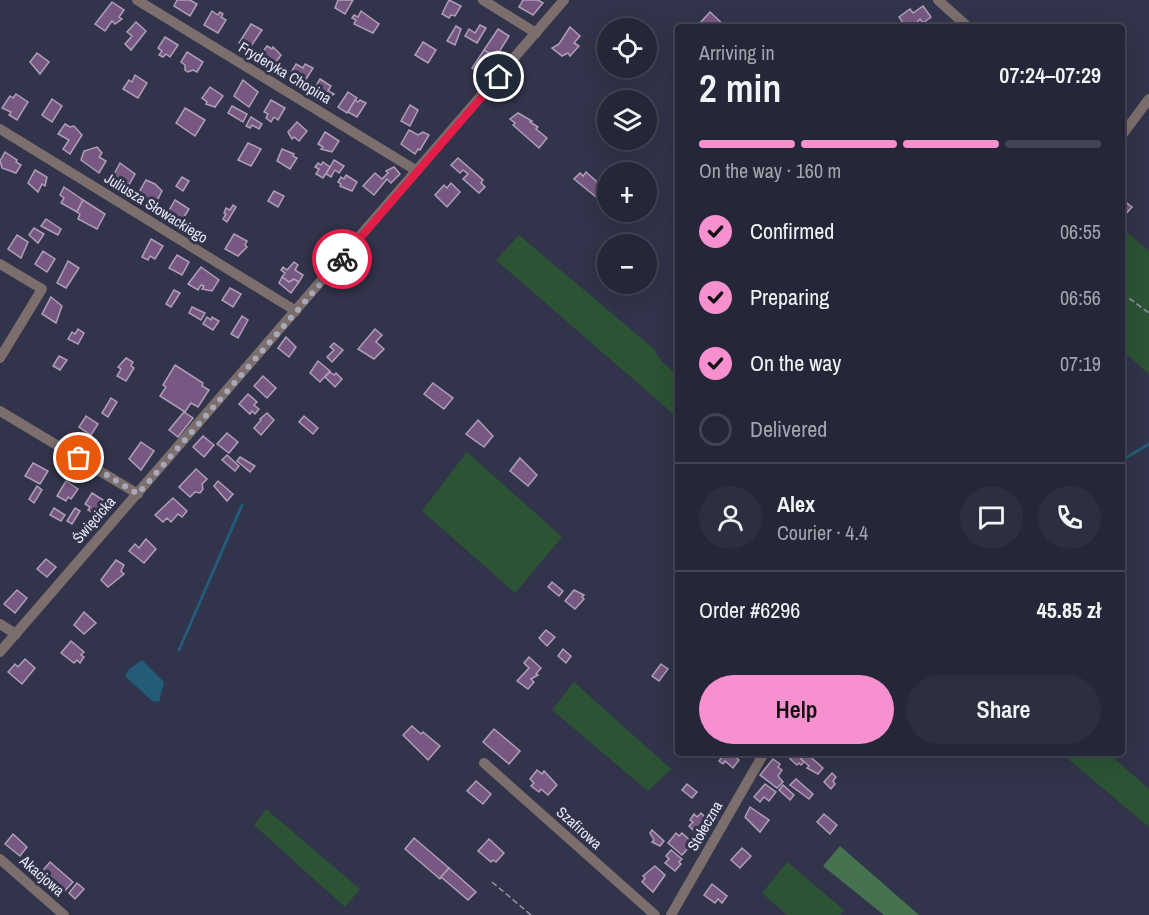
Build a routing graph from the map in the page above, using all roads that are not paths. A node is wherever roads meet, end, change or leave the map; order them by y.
1 (137, 0) edge
2 (483, 0) edge
3 (564, 0) edge
4 (938, 0) edge
5 (965, 24) edge
6 (536, 33) junction
7 (1149, 99) edge
8 (0, 129) edge
9 (1125, 131) edge
10 (417, 171) junction
11 (0, 264) edge
12 (296, 311) junction
13 (0, 358) edge
14 (0, 411) edge
15 (138, 494) junction
16 (0, 624) edge
17 (15, 634) junction
18 (0, 652) edge
19 (762, 756) edge
20 (484, 763) dead end
21 (0, 859) edge
22 (64, 915) edge
23 (655, 915) edge
24 (672, 915) edge

1 - 10 street, Fryderyka Chopina
2 - 6 street
3 - 6 street, Święcicka
4 - 5 street
6 - 10 street, Święcicka
7 - 9 street
8 - 12 street, Juliusza Słowackiego
10 - 12 street, Święcicka
11 - 13 street
12 - 15 street, Święcicka
14 - 15 street
15 - 17 street, Święcicka
16 - 17 street
17 - 18 street, Święcicka
19 - 24 street, Stołeczna
20 - 23 street, Szafirowa
21 - 22 street, Akacjowa

